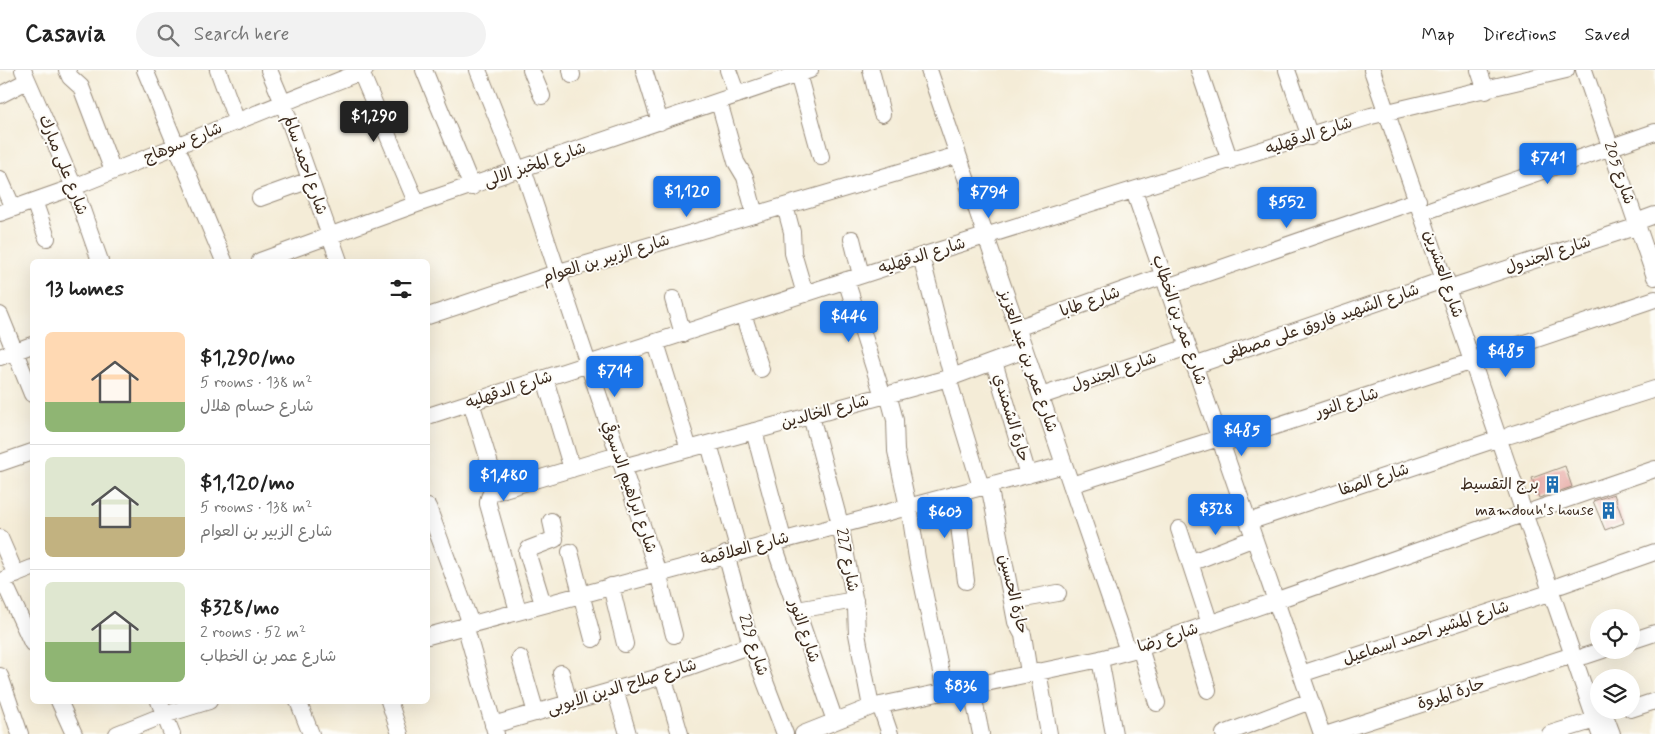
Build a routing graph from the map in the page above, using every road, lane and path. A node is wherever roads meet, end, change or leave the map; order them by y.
1 (67, 70) edge
2 (145, 70) edge
3 (218, 70) edge
4 (269, 70) edge
5 (424, 70) edge
6 (478, 70) edge
7 (531, 70) edge
8 (644, 70) edge
9 (728, 70) edge
10 (871, 70) edge
11 (929, 70) edge
12 (1199, 70) edge
13 (1287, 70) edge
14 (1372, 70) edge
15 (1383, 70) edge
16 (1479, 70) edge
17 (1565, 70) edge
18 (1584, 70) edge
19 (362, 71) edge
20 (804, 72) edge
21 (25, 76) edge
22 (1486, 90) junction
23 (0, 95) edge
24 (542, 96) dead end
25 (736, 96) junction
26 (718, 102) junction
27 (283, 103) junction
28 (1392, 111) junction
29 (882, 114) dead end
30 (237, 122) junction
31 (660, 122) junction
32 (1655, 132) edge
33 (1310, 137) junction
34 (177, 146) junction
35 (1610, 147) junction
36 (958, 155) junction
37 (821, 157) dead end
38 (1230, 161) junction
39 (521, 170) junction
40 (113, 171) junction
41 (0, 179) edge
42 (310, 180) junction
43 (74, 186) junction
44 (472, 187) junction
45 (1134, 190) junction
46 (260, 198) dead end
47 (34, 200) junction
48 (417, 204) junction
49 (1425, 204) junction
50 (785, 206) junction
51 (7, 210) edge
52 (755, 215) junction
53 (1655, 215) edge
54 (1637, 224) junction
55 (330, 236) junction
56 (986, 236) junction
57 (47, 238) dead end
58 (852, 239) dead end
59 (920, 256) junction
60 (99, 259) edge
61 (223, 259) edge
62 (266, 259) edge
63 (338, 259) edge
64 (556, 274) junction
65 (1655, 277) edge
66 (854, 278) junction
67 (1165, 282) junction
68 (1452, 282) junction
69 (805, 294) junction
70 (672, 299) dead end
71 (1655, 299) edge
72 (744, 314) junction
73 (0, 315) edge
74 (430, 315) edge
75 (1017, 328) junction
76 (683, 334) junction
77 (656, 343) junction
78 (30, 346) edge
79 (1188, 347) junction
80 (1025, 350) junction
81 (8, 354) edge
82 (1478, 359) junction
83 (994, 362) junction
84 (587, 365) junction
85 (1194, 366) junction
86 (761, 369) dead end
87 (950, 378) junction
88 (545, 379) junction
89 (1655, 389) edge
90 (30, 391) edge
91 (885, 395) junction
92 (1041, 396) junction
93 (471, 402) junction
94 (430, 415) edge
95 (811, 416) junction
96 (754, 431) junction
97 (1505, 437) junction
98 (1220, 441) junction
99 (709, 444) junction
100 (689, 449) junction
101 (30, 453) edge
102 (620, 461) junction
103 (0, 463) edge
104 (1064, 465) junction
105 (572, 469) junction
106 (1655, 469) edge
107 (1028, 475) junction
108 (1071, 485) junction
109 (985, 486) junction
110 (491, 494) junction
111 (955, 494) junction
112 (908, 506) junction
113 (1530, 512) junction
114 (430, 513) edge
115 (552, 520) dead end
116 (1248, 522) junction
117 (840, 524) junction
118 (1179, 529) dead end
119 (0, 538) edge
120 (1254, 538) junction
121 (778, 541) junction
122 (570, 552) dead end
123 (1655, 552) edge
124 (732, 553) junction
125 (1190, 563) junction
126 (30, 569) edge
127 (658, 573) junction
128 (6, 578) edge
129 (966, 581) dead end
130 (611, 586) junction
131 (1556, 588) junction
132 (1058, 593) dead end
133 (581, 594) junction
134 (854, 600) junction
135 (1012, 601) junction
136 (1276, 602) junction
137 (543, 604) junction
138 (797, 610) junction
139 (518, 611) junction
140 (1210, 624) junction
141 (468, 625) junction
142 (1190, 631) junction
143 (1655, 633) edge
144 (430, 635) edge
145 (674, 635) dead end
146 (30, 638) edge
147 (1640, 638) edge
148 (592, 639) dead end
149 (625, 644) dead end
150 (751, 645) junction
151 (1134, 649) junction
152 (1590, 653) edge
153 (1579, 655) junction
154 (520, 658) dead end
155 (1100, 659) junction
156 (1033, 672) junction
157 (561, 673) dead end
158 (1301, 674) junction
159 (0, 676) edge
160 (664, 676) junction
161 (1590, 678) edge
162 (971, 685) junction
163 (615, 690) junction
164 (1208, 690) dead end
165 (945, 691) junction
166 (1310, 701) junction
167 (1655, 701) edge
168 (1158, 703) dead end
169 (60, 704) edge
170 (188, 704) edge
171 (299, 704) edge
172 (390, 704) edge
173 (569, 704) junction
174 (876, 706) junction
175 (1640, 706) edge
176 (162, 708) edge
177 (536, 713) junction
178 (1601, 720) edge
179 (836, 721) junction
180 (494, 730) edge
181 (20, 734) edge
182 (74, 734) edge
183 (117, 734) edge
184 (172, 734) edge
185 (311, 734) edge
186 (400, 734) edge
187 (628, 734) edge
188 (680, 734) edge
189 (784, 734) edge
190 (803, 734) edge
191 (890, 734) edge
192 (981, 734) edge
193 (1049, 734) edge
194 (1114, 734) edge
195 (1224, 734) edge
196 (1322, 734) edge
197 (1328, 734) edge
198 (1550, 734) edge
199 (1612, 734) edge

1 - 40 street
2 - 34 street
3 - 30 street
4 - 27 street, شارع احمد سالم
5 - 44 street
6 - 39 street, شارع ابراهيم الدسوقي
7 - 24 street
8 - 31 street
9 - 25 street
10 - 29 street
11 - 36 street, شارع عمر بن عبد العزيز
12 - 38 street
13 - 33 street
14 - 28 street, شارع العشرين
15 - 28 street, شارع العشرين
16 - 22 street
17 - 22 street, شارع الدقهليه
18 - 35 street, شارع 205
19 - 27 street, شارع سوهاج
19 - 48 street
20 - 25 street, شارع المخبز الالى
20 - 37 street
21 - 23 street
21 - 43 street, شارع على مبارك
22 - 28 street, شارع الدقهليه
25 - 26 street, شارع المخبز الالى
26 - 31 street, شارع المخبز الالى
26 - 52 street
27 - 30 street, شارع سوهاج
27 - 42 street, شارع احمد سالم
28 - 33 street, شارع الدقهليه
28 - 49 street, شارع العشرين
30 - 34 street, شارع سوهاج
31 - 39 street, شارع المخبز الالى
32 - 35 street
33 - 38 street, شارع الدقهليه
34 - 40 street, شارع سوهاج
34 - 61 street
35 - 49 street
35 - 54 street, شارع 205
36 - 50 street, شارع الزبير بن العوام
36 - 56 street, شارع عمر بن عبد العزيز
38 - 45 street, شارع الدقهليه
39 - 44 street, شارع المخبز الالى
39 - 64 street, شارع ابراهيم الدسوقي
40 - 43 street, شارع سوهاج
41 - 51 street
42 - 46 street
42 - 55 street, شارع احمد سالم
43 - 47 street, شارع سوهاج
43 - 60 street, شارع على مبارك
44 - 48 street, شارع المخبز الالى
45 - 56 street, شارع الدقهليه
45 - 67 street, شارع عمر بن الخطاب
47 - 51 street, شارع سوهاج
47 - 57 street
48 - 55 street, شارع المخبز الالى
49 - 67 street, شارع طابا
49 - 68 street, شارع العشرين
50 - 52 street, شارع الزبير بن العوام
50 - 69 street
52 - 64 street, شارع الزبير بن العوام
53 - 54 street, شارع الجندول
54 - 65 street, شارع 205
54 - 68 street, شارع الجندول
55 - 62 street, شارع المخبز الالى
55 - 63 street, شارع احمد سالم
56 - 59 street, شارع الدقهليه
56 - 75 street, شارع عمر بن عبد العزيز
58 - 66 street
59 - 66 street, شارع الدقهليه
59 - 87 street, حارة الحسين
64 - 74 street, شارع الزبير بن العوام
64 - 84 street, شارع ابراهيم الدسوقي
66 - 69 street, شارع الدقهليه
66 - 91 street
67 - 75 street, شارع طابا
67 - 79 street, شارع عمر بن الخطاب
68 - 82 street, شارع العشرين
68 - 85 street, شارع الشهيد فاروق على مصطفى
69 - 72 street, شارع الدقهليه
70 - 76 street
71 - 82 street, شارع النور
72 - 76 street, شارع الدقهليه
72 - 86 street
73 - 81 street
75 - 80 street, شارع عمر بن عبد العزيز
76 - 77 street, شارع الدقهليه
77 - 84 street, شارع الدقهليه
77 - 100 street
78 - 81 street
79 - 85 street, شارع عمر بن الخطاب
79 - 92 street, شارع الجندول
80 - 83 street, شارع الخالدين
80 - 92 street, شارع عمر بن عبد العزيز
81 - 90 street
82 - 97 street, شارع العشرين
82 - 98 street, شارع النور
83 - 87 street, شارع الخالدين
83 - 107 street, حارة الشمندي
84 - 88 street, شارع الدقهليه
84 - 102 street, شارع ابراهيم الدسوقي
85 - 98 street, شارع عمر بن الخطاب
87 - 91 street, شارع الخالدين
87 - 109 street, حارة الحسين
88 - 93 street, شارع الدقهليه
88 - 105 street
89 - 97 street, شارع الصفا
91 - 95 street, شارع الخالدين
91 - 112 street
92 - 104 street, شارع عمر بن عبد العزيز
93 - 94 street, شارع الدقهليه
93 - 110 street
95 - 96 street, شارع الخالدين
95 - 117 street, شارع 227
96 - 99 street, شارع الخالدين
96 - 121 street, شارع النور
97 - 113 street, شارع العشرين
97 - 116 street, شارع الصفا
98 - 108 street, شارع النور
98 - 116 street, شارع عمر بن الخطاب
99 - 100 street, شارع الخالدين
99 - 124 street, شارع 229
100 - 102 street, شارع الخالدين
101 - 103 street
102 - 105 street, شارع الخالدين
102 - 127 street, شارع ابراهيم الدسوقي
104 - 107 street, شارع العلاقمة
104 - 108 street, شارع عمر بن عبد العزيز
105 - 110 street, شارع الخالدين
106 - 113 street, شارع رضا
107 - 109 street, شارع العلاقمة
108 - 151 street, شارع عمر بن عبد العزيز
109 - 111 street, شارع العلاقمة
109 - 135 street, حارة الحسين
110 - 139 street
111 - 112 street, شارع العلاقمة
111 - 129 street
112 - 117 street, شارع العلاقمة
112 - 165 street
113 - 131 street, شارع العشرين
113 - 136 street, شارع رضا
114 - 141 street
115 - 137 street
116 - 120 street, شارع عمر بن الخطاب
117 - 121 street, شارع العلاقمة
117 - 134 street, شارع 227
118 - 125 street
119 - 128 street
120 - 125 street
120 - 136 street, شارع عمر بن الخطاب
121 - 124 street, شارع العلاقمة
121 - 138 street, شارع النور
122 - 133 street
123 - 131 street, شارع المشير احمد اسماعيل
124 - 127 street, شارع العلاقمة
124 - 150 street, شارع 229
125 - 140 street
126 - 128 street
127 - 130 street, شارع العلاقمة
127 - 145 street, شارع ابراهيم الدسوقي
128 - 146 street
130 - 133 street, شارع العلاقمة
130 - 149 street
131 - 153 street, شارع العشرين
131 - 158 street, شارع المشير احمد اسماعيل
132 - 135 street
133 - 137 street, شارع العلاقمة
133 - 148 street
134 - 138 street
134 - 174 street, شارع 227
135 - 156 street, حارة الحسين
136 - 140 street, شارع رضا
136 - 158 street, شارع عمر بن الخطاب
137 - 139 street, شارع العلاقمة
138 - 179 street, شارع النور
139 - 141 street, شارع العلاقمة
140 - 142 street, شارع رضا
141 - 144 street, شارع العلاقمة
141 - 180 street
142 - 151 street, شارع رضا
142 - 164 street
143 - 147 street
150 - 160 street, شارع صلاح الدين الايوبى
150 - 189 street, شارع 229
151 - 155 street, شارع رضا
151 - 168 street, شارع عمر بن عبد العزيز
152 - 153 street, حارة المروة
153 - 161 street, شارع العشرين
153 - 178 street, شارع العشرين
153 - 197 street, حارة المروة
154 - 177 street
155 - 156 street, شارع رضا
155 - 194 street
156 - 162 street, شارع رضا
156 - 193 street, حارة الحسين
157 - 173 street
158 - 166 street, شارع عمر بن الخطاب
159 - 181 street
160 - 163 street, شارع صلاح الدين الايوبى
160 - 188 street
162 - 165 street, شارع رضا
162 - 192 street
163 - 173 street, شارع صلاح الدين الايوبى
163 - 187 street
165 - 174 street, شارع رضا
166 - 195 street
166 - 196 street, شارع عمر بن الخطاب
167 - 175 street
169 - 182 street
170 - 176 street
171 - 185 street
172 - 186 street
173 - 177 street, شارع صلاح الدين الايوبى
174 - 179 street, شارع رضا
174 - 191 street, شارع 227
176 - 183 street
176 - 184 street
177 - 180 street, شارع صلاح الدين الايوبى
178 - 198 street
178 - 199 street, شارع العشرين
179 - 190 street, شارع رضا

